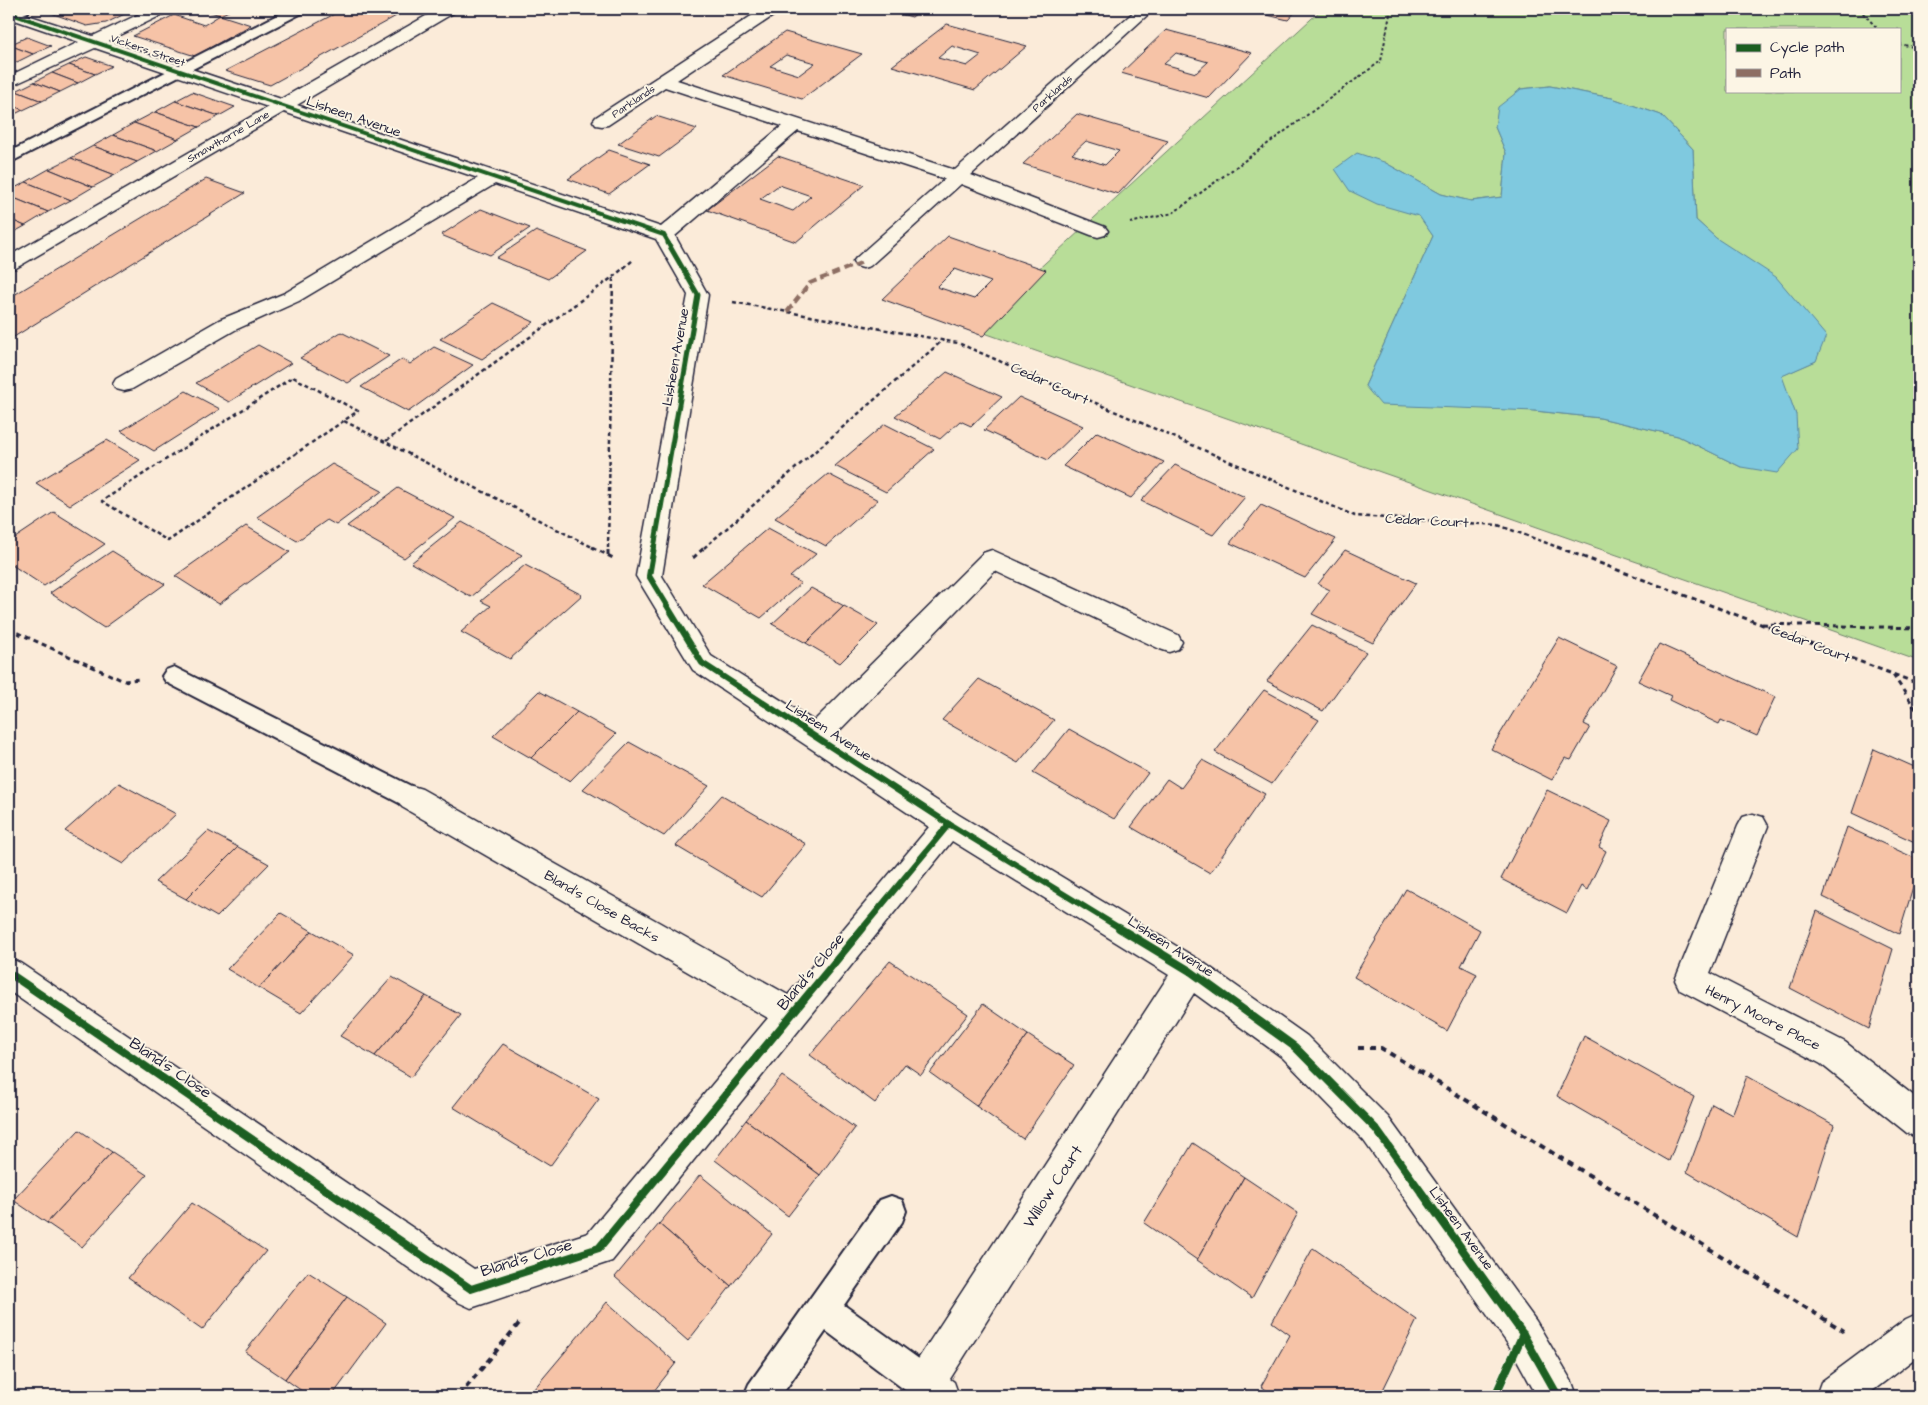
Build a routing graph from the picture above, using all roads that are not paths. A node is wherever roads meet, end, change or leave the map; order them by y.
1 (162, 9) edge
2 (298, 9) edge
3 (449, 9) edge
4 (773, 9) edge
5 (1146, 9) edge
6 (13, 13) edge
7 (94, 42) junction
8 (180, 71) junction
9 (663, 81) junction
10 (9, 82) edge
11 (281, 105) junction
12 (602, 121) dead end
13 (795, 124) junction
14 (9, 158) edge
15 (958, 176) junction
16 (494, 177) junction
17 (1098, 231) road end
18 (664, 236) junction
19 (863, 262) dead end
20 (9, 264) edge
21 (124, 384) dead end
22 (1169, 642) dead end
23 (174, 676) road end
24 (817, 736) junction
25 (412, 798) joint
26 (949, 824) junction
27 (1753, 826) dead end
28 (1190, 971) junction
29 (9, 973) edge
30 (792, 1014) junction
31 (1919, 1120) edge
32 (891, 1211) dead end
33 (823, 1309) junction
34 (1919, 1332) edge
35 (933, 1390) edge
36 (761, 1396) edge
37 (1558, 1396) edge
38 (1835, 1396) edge

1 - 7 street
2 - 8 lane
3 - 11 street, Smawthorne Lane
4 - 9 street, Parklands
5 - 15 street, Parklands
6 - 7 street, Vickers Street
7 - 8 street, Vickers Street
7 - 10 street
8 - 11 street, Vickers Street
8 - 14 lane
9 - 12 street, Parklands
9 - 13 street, Parklands
11 - 16 street, Lisheen Avenue
11 - 20 street, Smawthorne Lane
13 - 15 street, Parklands
13 - 18 street
15 - 17 street, Parklands
15 - 19 street, Parklands
16 - 18 street, Lisheen Avenue
16 - 21 street
18 - 24 street, Lisheen Avenue
22 - 24 street
23 - 25 lane
24 - 26 street, Lisheen Avenue
25 - 30 street, Bland's Close Backs
26 - 28 street, Lisheen Avenue
26 - 30 street, Bland's Close
27 - 31 street, Henry Moore Place
28 - 35 street, Willow Court
28 - 37 street, Lisheen Avenue
29 - 30 street, Bland's Close
32 - 33 lane
33 - 35 lane
33 - 36 lane
34 - 38 street

